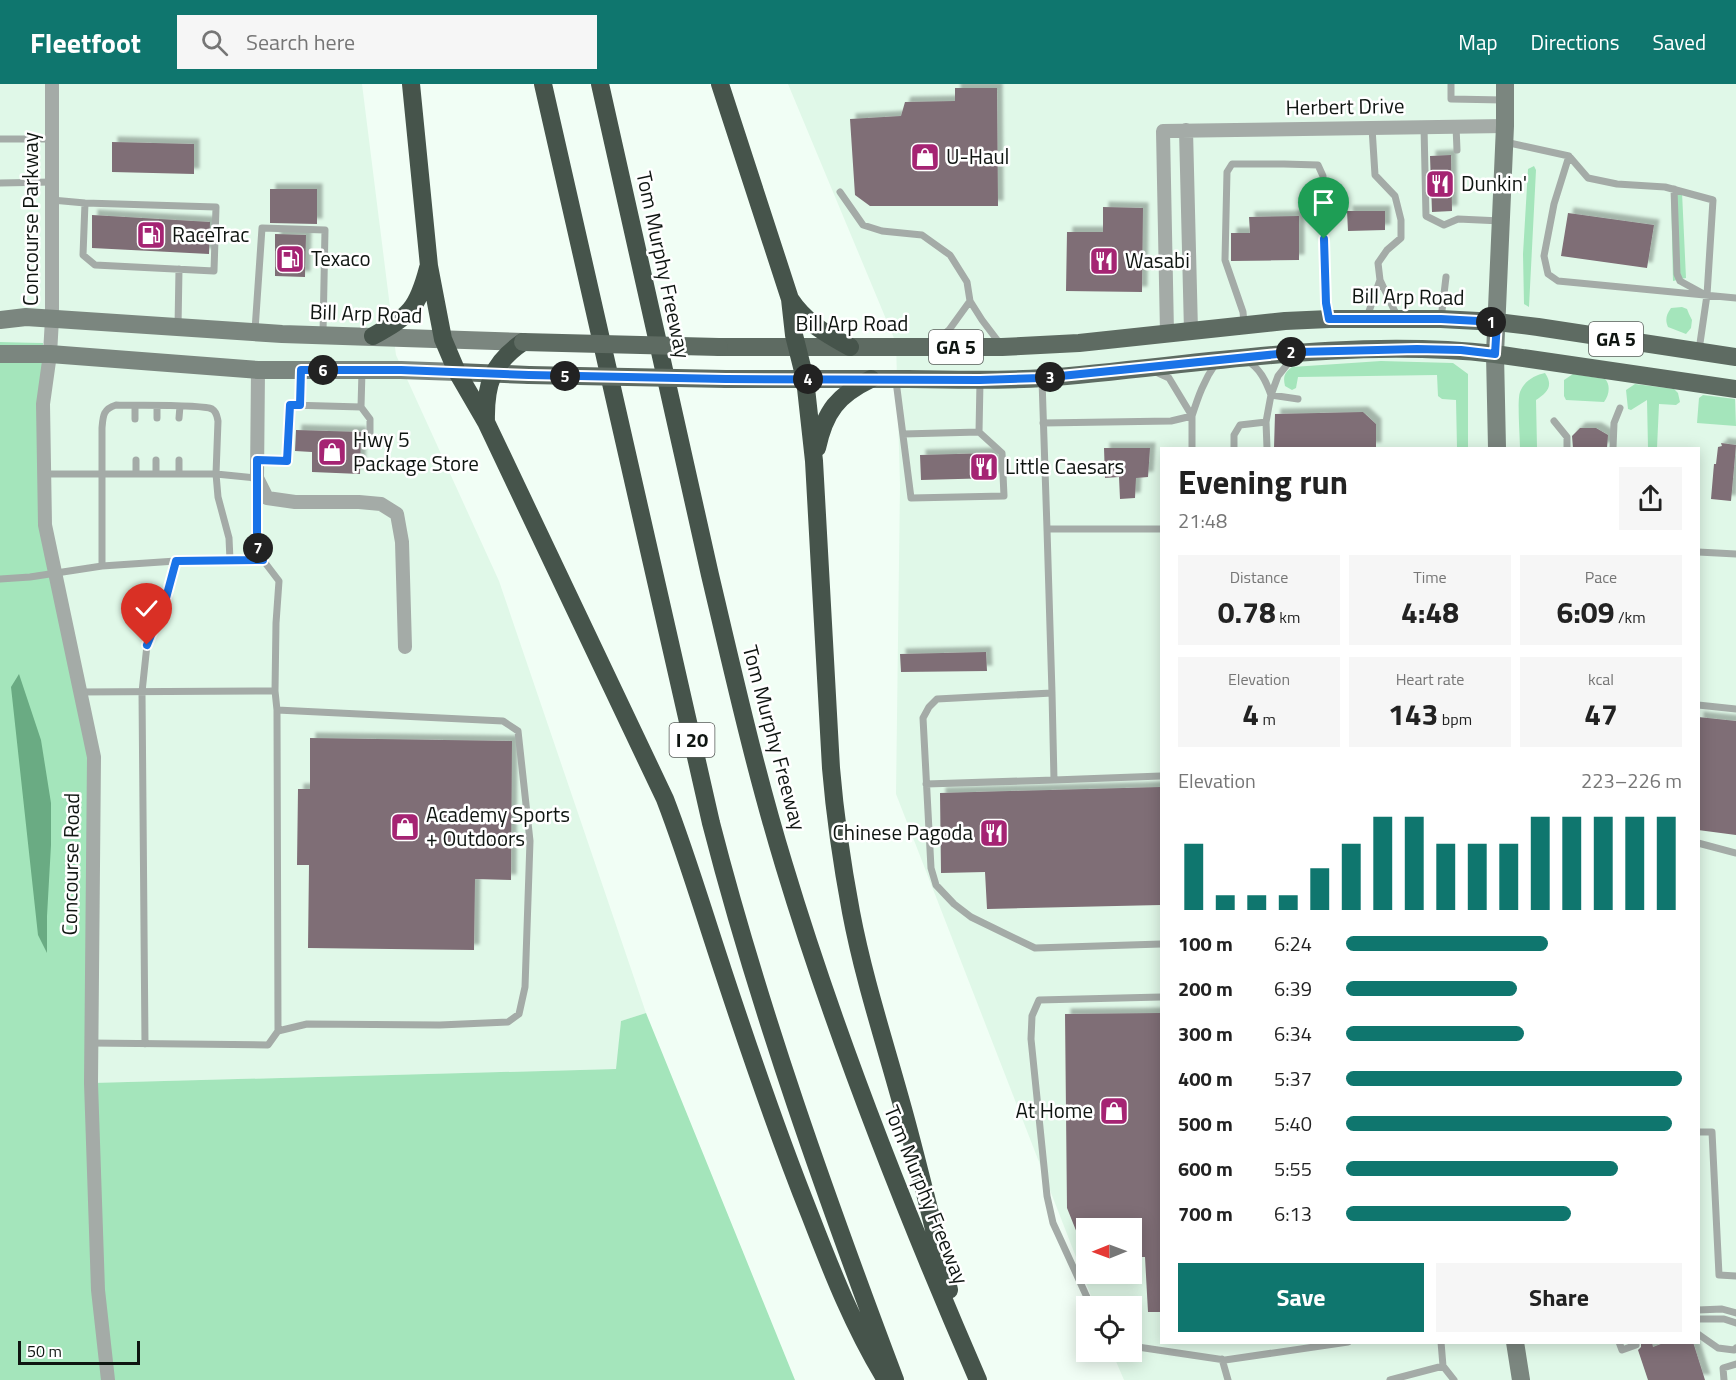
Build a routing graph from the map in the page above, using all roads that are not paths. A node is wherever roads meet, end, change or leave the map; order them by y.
1 (52, 84) edge
2 (411, 84) edge
3 (543, 84) edge
4 (600, 84) edge
5 (720, 84) edge
6 (1451, 84) edge
7 (1505, 92) edge
8 (1456, 126) junction
9 (1424, 127) junction
10 (1372, 128) junction
11 (1186, 130) junction
12 (1505, 134) junction
13 (0, 139) edge
14 (52, 139) junction
15 (1457, 150) dead end
16 (1569, 156) junction
17 (52, 182) junction
18 (0, 183) edge
19 (1674, 189) junction
20 (840, 192) dead end
21 (52, 200) junction
22 (85, 203) junction
23 (1501, 221) junction
24 (1444, 225) junction
25 (1446, 235) dead end
26 (429, 266) junction
27 (178, 269) junction
28 (1446, 277) dead end
29 (1380, 280) junction
30 (1707, 295) junction
31 (1736, 298) edge
32 (790, 299) junction
33 (970, 301) junction
34 (52, 319) junction
35 (1329, 319) junction
36 (1366, 319) junction
37 (1398, 319) junction
38 (1441, 319) junction
39 (0, 320) edge
40 (1497, 322) junction
41 (1244, 325) junction
42 (178, 327) junction
43 (1191, 331) junction
44 (255, 333) junction
45 (1167, 333) junction
46 (323, 335) junction
47 (373, 336) junction
48 (443, 339) junction
49 (523, 342) junction
50 (796, 347) junction
51 (850, 347) junction
52 (930, 347) junction
53 (1002, 347) junction
54 (1699, 351) junction
55 (1298, 352) junction
56 (0, 354) edge
57 (50, 354) junction
58 (1495, 354) junction
59 (1736, 357) edge
60 (1241, 358) junction
61 (1217, 361) junction
62 (1148, 368) junction
63 (258, 370) junction
64 (301, 370) junction
65 (362, 370) junction
66 (457, 372) junction
67 (493, 373) junction
68 (1041, 378) junction
69 (805, 379) junction
70 (872, 379) junction
71 (896, 379) junction
72 (980, 380) junction
73 (1736, 388) edge
74 (1270, 395) junction
75 (1298, 399) dead end
76 (300, 405) junction
77 (135, 406) junction
78 (157, 406) junction
79 (180, 406) junction
80 (361, 407) junction
81 (1620, 408) dead end
82 (1192, 416) junction
83 (157, 418) dead end
84 (179, 418) dead end
85 (135, 419) dead end
86 (1554, 421) dead end
87 (486, 422) junction
88 (1266, 422) junction
89 (1043, 423) junction
90 (979, 432) junction
91 (903, 434) junction
92 (370, 443) dead end
93 (1192, 447) edge
94 (1234, 447) edge
95 (1267, 447) edge
96 (1497, 447) edge
97 (1567, 447) edge
98 (1612, 447) edge
99 (136, 460) dead end
100 (156, 460) dead end
101 (179, 460) dead end
102 (257, 460) junction
103 (814, 461) junction
104 (101, 473) junction
105 (136, 473) junction
106 (156, 473) junction
107 (45, 474) junction
108 (178, 474) junction
109 (216, 474) junction
110 (257, 478) junction
111 (1047, 529) junction
112 (1160, 529) edge
113 (1700, 552) edge
114 (1736, 554) edge
115 (230, 560) junction
116 (263, 560) junction
117 (176, 561) junction
118 (102, 566) junction
119 (55, 574) junction
120 (0, 577) edge
121 (405, 647) dead end
122 (275, 691) junction
123 (79, 692) junction
124 (141, 692) junction
125 (1052, 693) junction
126 (1700, 705) edge
127 (1736, 709) edge
128 (277, 710) junction
129 (1160, 776) edge
130 (1053, 780) junction
131 (926, 784) junction
132 (1700, 844) edge
133 (1736, 853) edge
134 (1160, 944) edge
135 (1160, 997) edge
136 (278, 1031) junction
137 (90, 1043) junction
138 (145, 1044) junction
139 (1700, 1132) edge
140 (1736, 1276) edge
141 (1086, 1296) edge
142 (1700, 1310) edge
143 (1736, 1313) edge
144 (1700, 1319) edge
145 (1736, 1323) edge
146 (1700, 1335) edge
147 (1333, 1344) edge
148 (1441, 1344) edge
149 (1515, 1344) edge
150 (1620, 1344) edge
151 (1636, 1345) dead end
152 (964, 1347) junction
153 (1142, 1348) edge
154 (1736, 1348) edge
155 (1222, 1359) junction
156 (1736, 1364) edge
157 (1443, 1366) junction
158 (1406, 1378) edge
159 (108, 1380) edge
160 (886, 1380) edge
161 (896, 1380) edge
162 (978, 1380) edge
163 (1228, 1380) edge
164 (1390, 1380) edge
165 (1454, 1380) edge
166 (1521, 1380) edge
167 (1724, 1380) edge

1 - 14 street, Concourse Parkway
2 - 26 highway
3 - 161 highway, I 20
4 - 152 highway, Tom Murphy Freeway / I 20
5 - 32 highway
6 - 7 lane
7 - 12 main road
8 - 9 street, Herbert Drive
8 - 12 street, Herbert Drive
8 - 15 lane
9 - 10 street, Herbert Drive
9 - 24 lane
10 - 11 street, Herbert Drive
10 - 29 lane
11 - 43 street
11 - 45 street, Herbert Drive
12 - 16 lane
12 - 23 main road
13 - 14 lane
14 - 17 street, Concourse Parkway
16 - 19 lane
16 - 30 lane
17 - 18 lane
17 - 21 street, Concourse Parkway
19 - 30 lane
19 - 30 lane
20 - 33 lane
21 - 22 lane
21 - 34 street, Concourse Parkway
22 - 27 lane
22 - 27 lane
23 - 24 lane
23 - 40 main road
24 - 25 lane
26 - 47 highway
26 - 48 highway
27 - 42 lane
28 - 38 lane
29 - 36 lane
29 - 37 lane
30 - 31 lane
30 - 54 lane
32 - 50 highway
32 - 51 highway
33 - 52 lane
33 - 53 lane
34 - 39 main road, Bill Arp Road / GA 5
34 - 42 main road, Bill Arp Road / GA 5
34 - 57 street, Concourse Parkway
35 - 36 main road, Bill Arp Road / GA 5
35 - 41 main road, Bill Arp Road / GA 5
35 - 41 lane
36 - 37 main road, Bill Arp Road / GA 5
37 - 38 main road, Bill Arp Road / GA 5
38 - 40 main road, Bill Arp Road / GA 5
40 - 54 main road, Bill Arp Road / GA 5
40 - 58 main road
41 - 43 main road, Bill Arp Road / GA 5
42 - 44 main road, Bill Arp Road / GA 5
43 - 45 main road, Bill Arp Road / GA 5
44 - 46 main road, Bill Arp Road / GA 5
44 - 46 lane
45 - 53 main road, Bill Arp Road / GA 5
46 - 47 main road, Bill Arp Road / GA 5
47 - 48 main road, Bill Arp Road / GA 5
48 - 49 main road, Bill Arp Road / GA 5
48 - 66 highway
49 - 50 main road, Bill Arp Road / GA 5, bridge
49 - 67 highway
50 - 51 main road, Bill Arp Road / GA 5
50 - 69 highway
51 - 52 main road, Bill Arp Road / GA 5
52 - 53 main road, Bill Arp Road / GA 5
54 - 59 main road, Bill Arp Road / GA 5
55 - 58 main road, GA 5
55 - 60 main road, GA 5
55 - 74 lane
56 - 57 main road, GA 5
57 - 63 main road, GA 5
57 - 107 street, Concourse Road
58 - 73 main road, GA 5
58 - 96 main road
60 - 61 main road, GA 5
60 - 74 lane
61 - 62 main road, GA 5
61 - 82 lane
62 - 68 main road, GA 5
62 - 82 lane
63 - 64 main road, GA 5
63 - 102 street
64 - 65 main road, GA 5
64 - 76 lane
65 - 66 main road, GA 5
65 - 80 lane
66 - 67 main road, GA 5
66 - 87 highway
67 - 69 main road, GA 5, bridge
67 - 87 highway
68 - 72 main road, GA 5
68 - 89 lane
69 - 70 main road, GA 5
69 - 103 highway
70 - 71 main road, GA 5
70 - 103 highway
71 - 72 main road, GA 5
71 - 91 lane
72 - 90 lane
74 - 75 lane
74 - 88 lane
76 - 80 lane
76 - 102 lane
77 - 78 lane
77 - 85 lane
77 - 104 lane
78 - 79 lane
78 - 83 lane
79 - 84 lane
79 - 109 lane
80 - 92 lane
81 - 98 lane
82 - 89 lane
82 - 93 lane
86 - 97 lane
87 - 160 highway
88 - 94 lane
88 - 95 lane
89 - 111 lane
90 - 91 lane
90 - 91 lane
99 - 105 lane
100 - 106 lane
101 - 108 lane
102 - 110 street
103 - 152 highway
104 - 105 lane
104 - 107 lane
104 - 118 lane
105 - 106 lane
106 - 108 lane
107 - 119 street, Concourse Road
108 - 109 lane
109 - 110 lane
109 - 115 lane
110 - 116 lane
110 - 121 street
111 - 112 lane
111 - 125 lane
113 - 114 lane
115 - 116 lane
115 - 117 lane
116 - 122 lane
117 - 118 lane
117 - 124 lane
118 - 119 lane
119 - 120 lane
119 - 123 street, Concourse Road
122 - 124 lane
122 - 128 lane
123 - 124 lane
123 - 137 street, Concourse Road
124 - 138 lane
125 - 130 lane
125 - 131 lane
126 - 127 lane
128 - 136 lane
128 - 136 lane
129 - 130 lane
130 - 131 lane
131 - 134 lane
132 - 133 lane
135 - 141 lane
136 - 138 lane
137 - 138 lane
137 - 159 street, Concourse Road
139 - 140 lane
142 - 143 lane
144 - 145 lane
146 - 154 lane
147 - 155 lane
148 - 157 lane
149 - 166 main road
150 - 151 lane
152 - 162 highway, Tom Murphy Freeway / I 20
153 - 155 lane
155 - 163 lane
156 - 167 lane
157 - 158 lane
157 - 165 lane
158 - 164 lane

